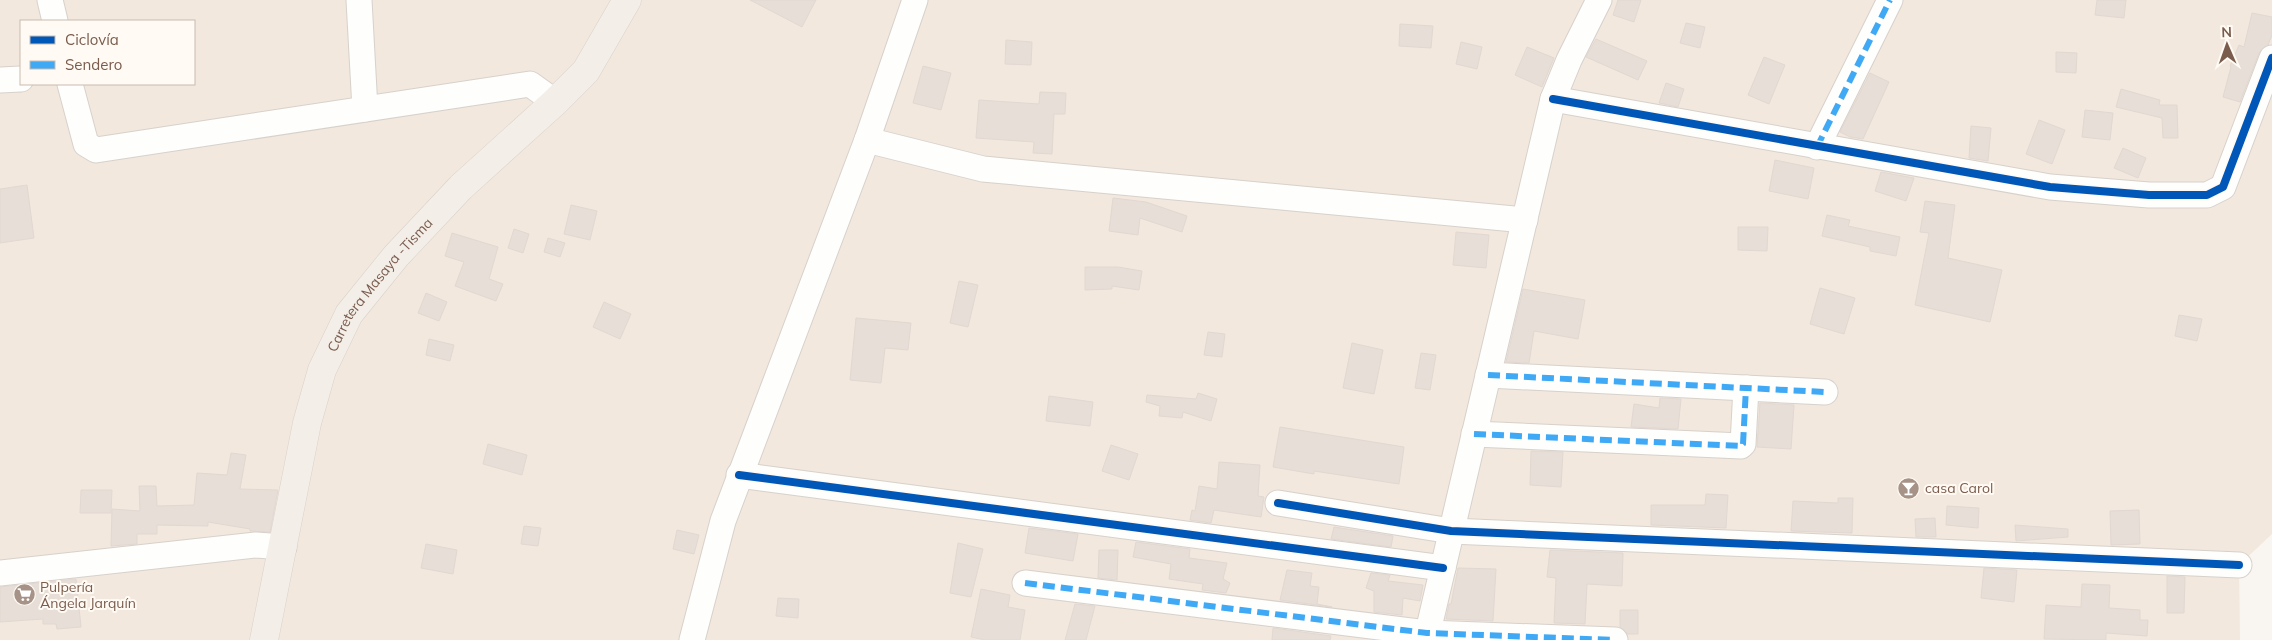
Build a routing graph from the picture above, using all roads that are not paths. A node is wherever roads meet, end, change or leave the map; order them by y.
1 (50, 0) edge
2 (359, 0) edge
3 (627, 0) edge
4 (915, 0) edge
5 (1600, 0) edge
6 (1890, 0) edge
7 (55, 20) edge
8 (2272, 58) edge
9 (20, 78) edge
10 (0, 80) edge
11 (70, 85) edge
12 (1553, 99) junction
13 (555, 102) junction
14 (365, 109) junction
15 (867, 140) junction
16 (1817, 147) junction
17 (1525, 220) junction
18 (1488, 375) junction
19 (1746, 388) junction
20 (1825, 392) dead end
21 (1474, 434) junction
22 (739, 475) junction
23 (1278, 503) dead end
24 (1451, 530) junction
25 (284, 547) junction
26 (2239, 564) dead end
27 (1443, 568) junction
28 (0, 573) edge
29 (1025, 583) dead end
30 (1426, 637) edge
31 (264, 640) edge
32 (692, 640) edge
33 (1615, 640) edge

1 - 7 street
2 - 14 street
3 - 13 main road, Carretera Masaya -Tisma
4 - 15 street
5 - 12 street
6 - 16 street
8 - 16 street
9 - 10 street
11 - 14 street
12 - 16 street
12 - 17 street
13 - 14 street
13 - 25 main road, Carretera Masaya -Tisma
15 - 17 street
15 - 22 street
17 - 18 street
18 - 19 street
18 - 21 street
19 - 20 street
19 - 21 street
21 - 24 street
22 - 27 street
22 - 32 street
23 - 24 street
24 - 26 street
24 - 27 street
25 - 28 street
25 - 31 main road, Carretera Masaya -Tisma
27 - 30 street
29 - 30 street
30 - 33 street

